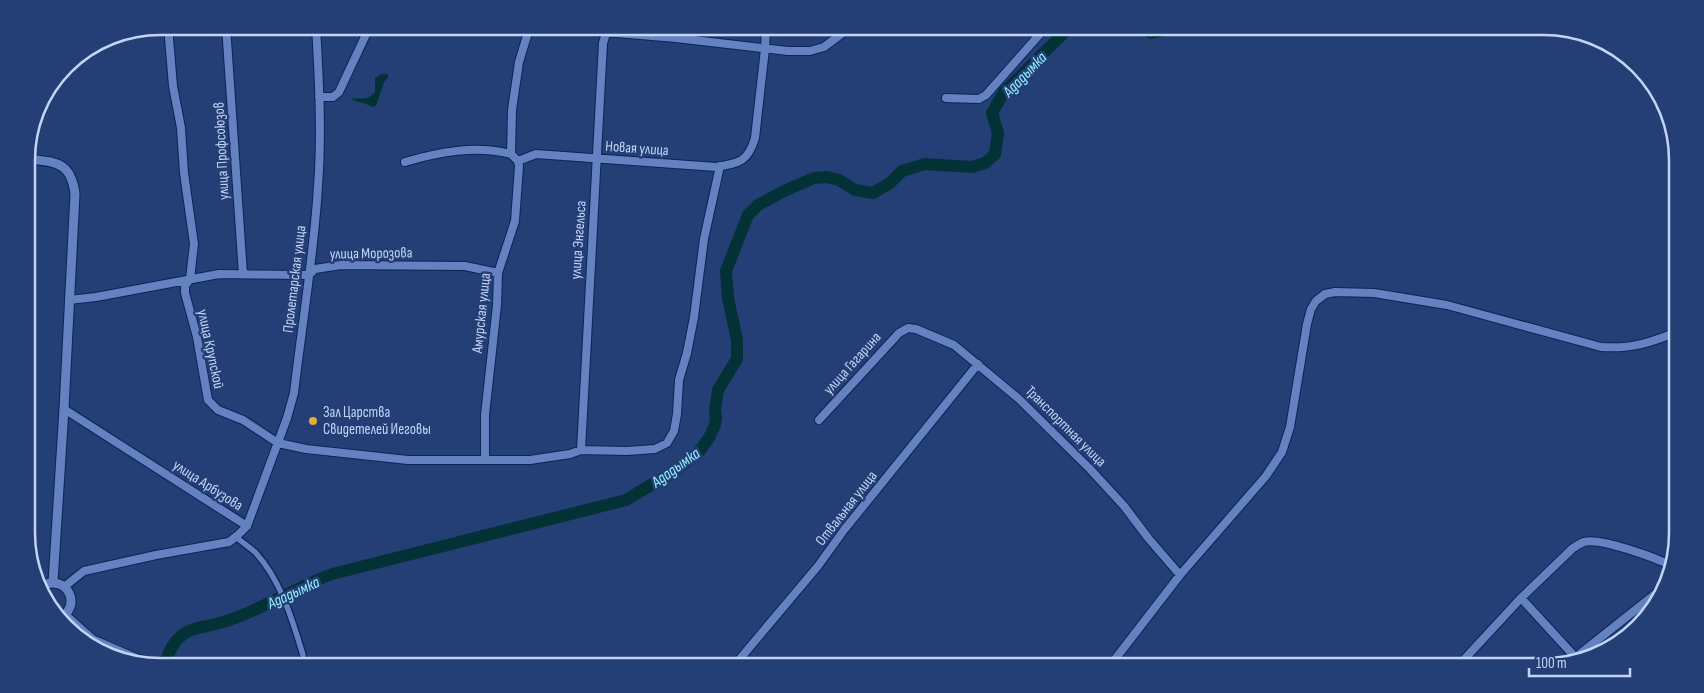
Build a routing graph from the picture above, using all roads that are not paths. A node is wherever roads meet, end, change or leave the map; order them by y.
1 (169, 35) edge
2 (227, 35) edge
3 (316, 35) edge
4 (366, 35) edge
5 (529, 35) edge
6 (605, 35) edge
7 (634, 35) edge
8 (766, 35) edge
9 (840, 35) edge
10 (1039, 35) edge
11 (676, 38) joint
12 (765, 49) junction
13 (319, 97) junction
14 (946, 98) dead end
15 (511, 154) junction
16 (598, 159) junction
17 (35, 160) edge
18 (518, 161) junction
19 (404, 162) dead end
20 (720, 166) junction
21 (498, 273) junction
22 (243, 274) junction
23 (309, 275) junction
24 (190, 279) junction
25 (70, 300) junction
26 (908, 328) joint
27 (1669, 335) edge
28 (978, 364) junction
29 (64, 409) junction
30 (819, 420) dead end
31 (278, 443) junction
32 (581, 450) junction
33 (485, 459) junction
34 (247, 526) junction
35 (236, 537) junction
36 (1665, 564) edge
37 (1180, 575) junction
38 (53, 582) junction
39 (46, 584) edge
40 (64, 586) junction
41 (1652, 596) edge
42 (1521, 598) junction
43 (65, 614) edge
44 (1585, 651) edge
45 (303, 655) dead end
46 (1573, 655) edge
47 (741, 658) edge
48 (1116, 658) edge
49 (1468, 658) edge

1 - 24 street, улица Крупской
2 - 22 street, улица Профсоюзов
3 - 13 street, Пролетарская улица
4 - 13 street
5 - 15 street
6 - 16 street, улица Энгельса
7 - 11 street
8 - 12 street
9 - 12 street
10 - 14 street
11 - 12 street
12 - 20 street, Новая улица
13 - 23 street, Пролетарская улица
15 - 18 street
15 - 19 street
16 - 18 street, Новая улица
16 - 20 street, Новая улица
16 - 32 street, улица Энгельса
17 - 25 street
18 - 21 street, Амурская улица
20 - 32 street, улица Крупской
21 - 23 street, улица Морозова
21 - 33 street, Амурская улица
22 - 23 street, улица Морозова
22 - 24 street, улица Морозова
23 - 31 street, Пролетарская улица
24 - 25 street, улица Морозова
24 - 31 street, улица Крупской
25 - 29 street
26 - 28 street, Транспортная улица
26 - 30 street, улица Гагарина
27 - 37 street
28 - 37 street, Транспортная улица
28 - 47 street, Отвальная улица
29 - 34 street, улица Арбузова
29 - 38 street
31 - 33 street, улица Крупской
31 - 34 street, Пролетарская улица
32 - 33 street, улица Крупской
34 - 35 street, улица Арбузова
35 - 40 street, улица Арбузова
35 - 45 street
36 - 42 street
37 - 48 street
38 - 39 street
38 - 40 street
40 - 43 street
41 - 44 street
42 - 46 street
42 - 49 street

